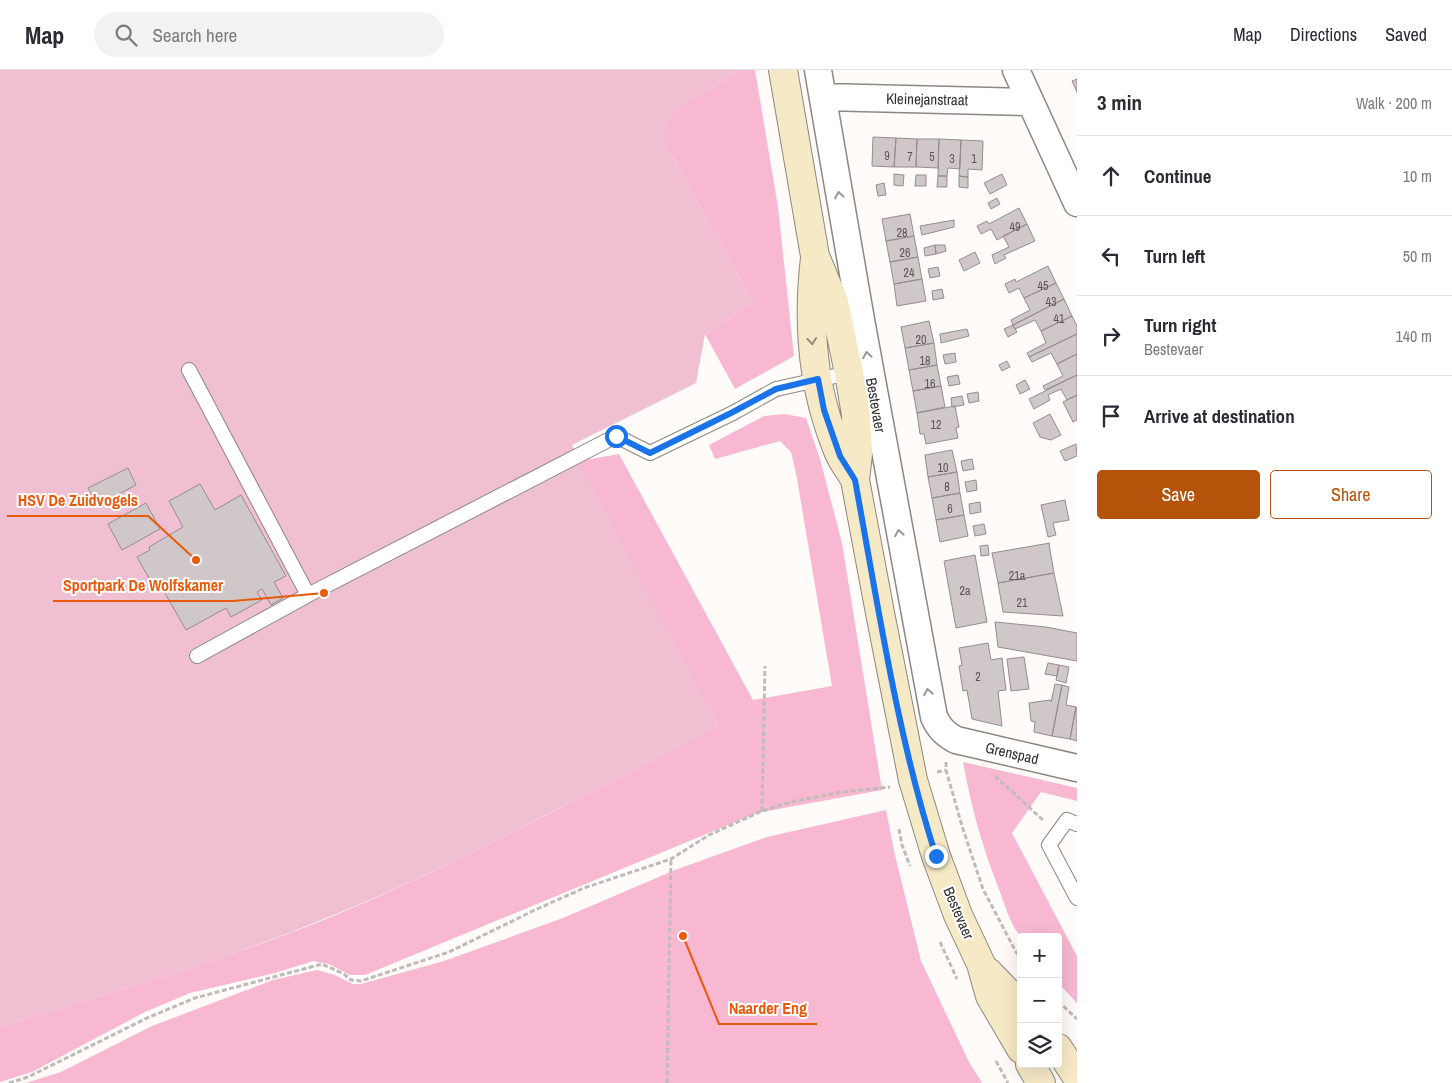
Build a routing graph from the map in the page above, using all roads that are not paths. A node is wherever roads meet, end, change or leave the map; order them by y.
1 (783, 70) edge
2 (818, 70) edge
3 (1016, 70) edge
4 (823, 97) junction
5 (1030, 102) junction
6 (1077, 203) edge
7 (816, 256) junction
8 (189, 370) dead end
9 (849, 373) junction
10 (818, 379) junction
11 (855, 480) junction
12 (308, 595) junction
13 (198, 656) dead end
14 (948, 736) joint
15 (1077, 768) edge
16 (1077, 824) edge
17 (1077, 898) edge
18 (981, 964) junction
19 (1017, 1002) edge
20 (1017, 1042) edge
21 (1071, 1064) edge
22 (1032, 1068) edge
23 (1041, 1083) edge

1 - 7 main road, Bestevaer
2 - 4 street, Bestevaer
3 - 5 street
4 - 5 street, Kleinejanstraat
14 -> 4 street, Bestevaer
5 - 6 street
7 - 9 main road, Bestevaer
7 -> 10 main road, Bestevaer
8 - 12 lane
9 - 10 lane
9 - 11 main road, Bestevaer
10 - 11 main road, Bestevaer
10 - 12 lane
11 - 18 main road, Bestevaer
12 - 13 lane
14 - 15 street, Grenspad
16 - 17 lane
18 - 19 main road, Bestevaer
18 - 20 main road, Bestevaer
21 - 23 lane
22 - 23 main road

